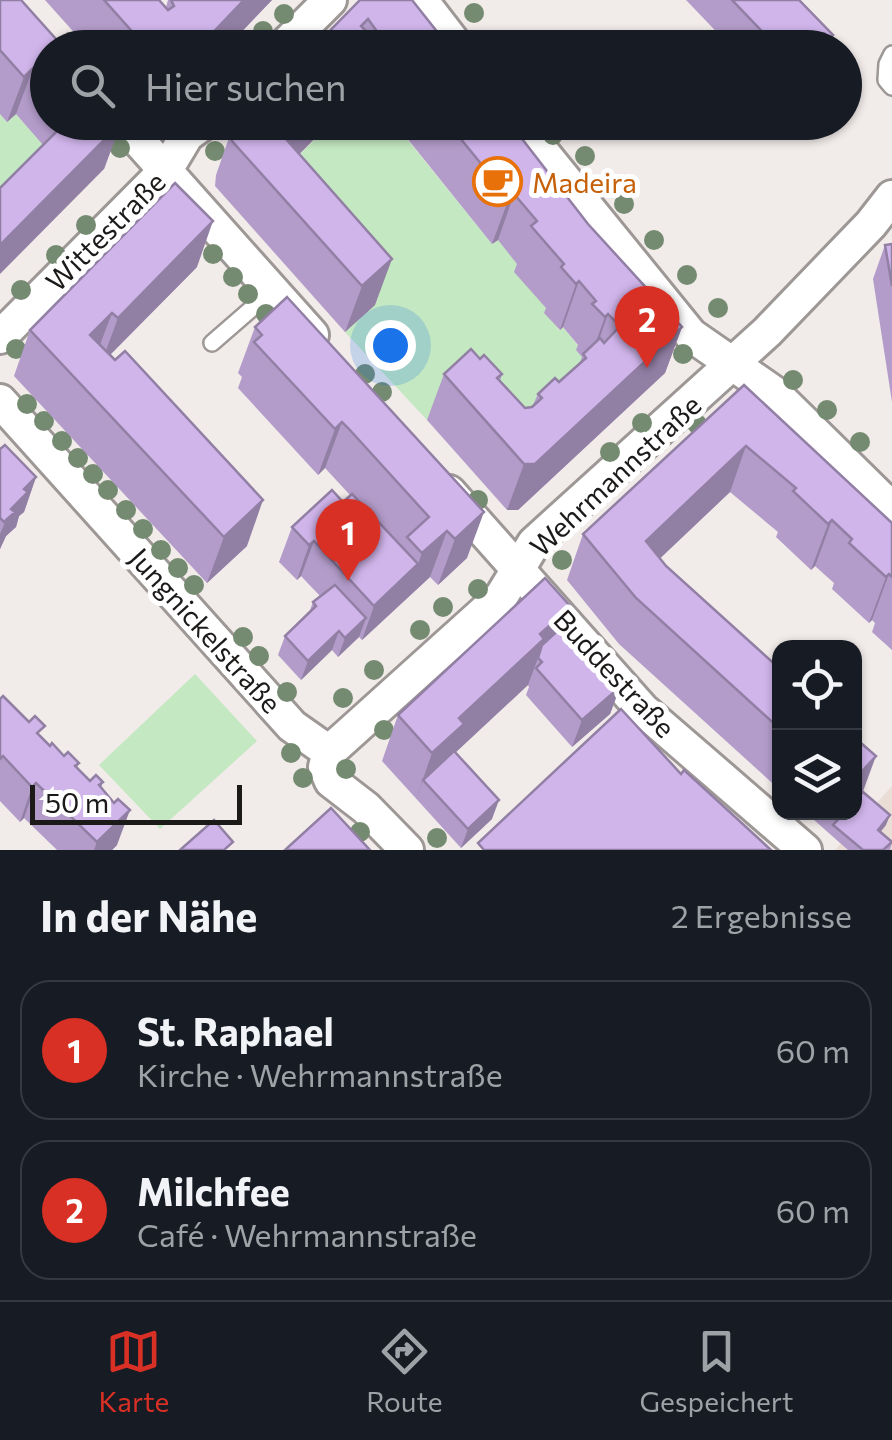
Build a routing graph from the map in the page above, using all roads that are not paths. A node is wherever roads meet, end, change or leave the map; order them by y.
1 (330, 0) edge
2 (422, 0) edge
3 (300, 30) edge
4 (444, 30) edge
5 (892, 54) edge
6 (892, 87) edge
7 (138, 140) edge
8 (184, 140) edge
9 (533, 140) edge
10 (166, 170) junction
11 (892, 197) edge
12 (274, 289) junction
13 (0, 337) edge
14 (212, 343) dead end
15 (331, 358) edge
16 (731, 366) junction
17 (0, 402) edge
18 (434, 475) edge
19 (892, 509) edge
20 (519, 569) junction
21 (330, 752) junction
22 (407, 850) edge
23 (805, 850) edge

1 - 3 street
2 - 4 street
5 - 6 lane
7 - 10 street
8 - 10 street, Wittestraße
9 - 16 street
10 - 12 street
10 - 13 street, Wittestraße
11 - 16 street, Wehrmannstraße
12 - 14 lane
12 - 15 street
16 - 19 street
16 - 20 street, Wehrmannstraße
17 - 21 street, Jungnickelstraße
18 - 20 street, Buddestraße
20 - 21 street, Wehrmannstraße
20 - 23 street, Buddestraße
21 - 22 street

